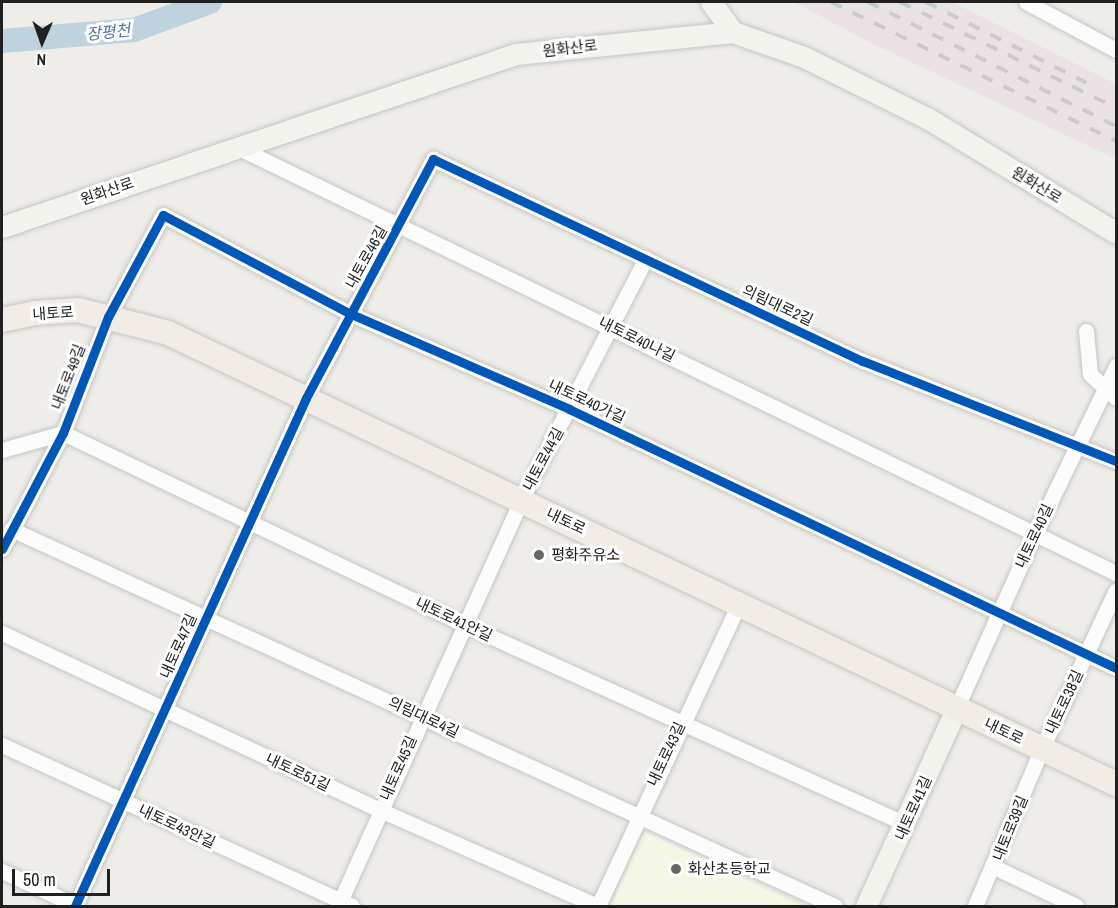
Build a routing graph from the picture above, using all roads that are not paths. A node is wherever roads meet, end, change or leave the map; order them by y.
1 (711, 2) edge
2 (1026, 2) edge
3 (733, 32) junction
4 (1116, 50) edge
5 (237, 147) junction
6 (433, 159) joint
7 (163, 215) joint
8 (401, 225) junction
9 (2, 226) edge
10 (1116, 233) edge
11 (646, 258) junction
12 (351, 314) junction
13 (108, 316) junction
14 (2, 320) edge
15 (611, 327) junction
16 (1086, 331) dead end
17 (1116, 366) edge
18 (1110, 394) edge
19 (306, 398) junction
20 (569, 409) junction
21 (63, 433) junction
22 (1077, 444) junction
23 (2, 450) edge
24 (1116, 461) edge
25 (521, 500) junction
26 (250, 520) junction
27 (12, 529) junction
28 (1035, 533) junction
29 (2, 549) edge
30 (1116, 573) edge
31 (1116, 590) edge
32 (739, 604) junction
33 (998, 614) junction
34 (207, 618) junction
35 (463, 624) junction
36 (2, 633) edge
37 (1086, 654) junction
38 (1116, 668) edge
39 (166, 709) junction
40 (956, 709) junction
41 (422, 716) junction
42 (680, 723) junction
43 (2, 745) edge
44 (1042, 748) junction
45 (1116, 784) edge
46 (123, 801) junction
47 (380, 810) junction
48 (638, 817) junction
49 (906, 824) junction
50 (994, 867) junction
51 (2, 871) edge
52 (344, 905) edge
53 (76, 906) edge
54 (598, 906) edge
55 (835, 906) edge
56 (867, 906) edge
57 (975, 906) edge
58 (1076, 906) edge

1 - 3 main road
2 - 4 street
3 - 5 main road, 원화산로
3 - 10 main road, 원화산로
5 - 8 street, 내토로40나길
5 - 9 main road, 원화산로
6 - 8 street, 내토로46길
6 - 11 street, 의림대로2길
7 - 12 street, 내토로40가길
7 - 13 street, 내토로49길
8 - 12 street, 내토로46길
8 - 15 street, 내토로40나길
11 - 15 street, 내토로44길
11 - 22 street, 의림대로2길
12 - 19 street, 내토로46길
12 - 20 street, 내토로40가길
13 - 14 main road, 내토로
13 - 19 main road, 내토로
13 - 21 street, 내토로49길
15 - 20 street, 내토로44길
15 - 28 street, 내토로40나길
16 - 18 street
17 - 18 street, 내토로40길
18 - 22 street, 내토로40길
19 - 25 main road, 내토로
19 - 26 street, 내토로47길
20 - 25 street, 내토로44길
20 - 33 street, 내토로40가길
21 - 23 street
21 - 26 street, 내토로41안길
21 - 27 street, 내토로49길
22 - 24 street, 의림대로2길
22 - 28 street, 내토로40길
25 - 32 main road, 내토로
25 - 35 street, 내토로45길
26 - 34 street, 내토로47길
26 - 35 street, 내토로41안길
27 - 29 street, 내토로49길
27 - 34 street, 의림대로4길
28 - 30 street, 내토로40나길
28 - 33 street, 내토로40길
31 - 37 street, 내토로38길
32 - 40 main road, 내토로
32 - 42 street, 내토로43길
33 - 37 street, 내토로40가길
33 - 40 street, 내토로40길
34 - 39 street, 내토로47길
34 - 41 street, 의림대로4길
35 - 41 street, 내토로45길
35 - 42 street, 내토로41안길
36 - 39 street, 내토로51길
37 - 38 street, 내토로40가길
37 - 44 street, 내토로38길
39 - 46 street, 내토로47길
39 - 47 street, 내토로51길
40 - 44 main road, 내토로
40 - 49 main road, 내토로41길
41 - 47 street, 내토로45길
41 - 48 street, 의림대로4길
42 - 48 street, 내토로43길
42 - 49 street, 내토로41안길
43 - 46 street, 내토로43안길
44 - 45 main road, 내토로
44 - 50 street, 내토로39길
46 - 52 street, 내토로43안길
46 - 53 street, 내토로47길
47 - 52 street, 내토로45길
47 - 54 street, 내토로51길
48 - 54 street, 내토로43길
48 - 55 street, 의림대로4길
49 - 56 main road, 내토로41길
50 - 57 street, 내토로39길
50 - 58 street
51 - 53 street

